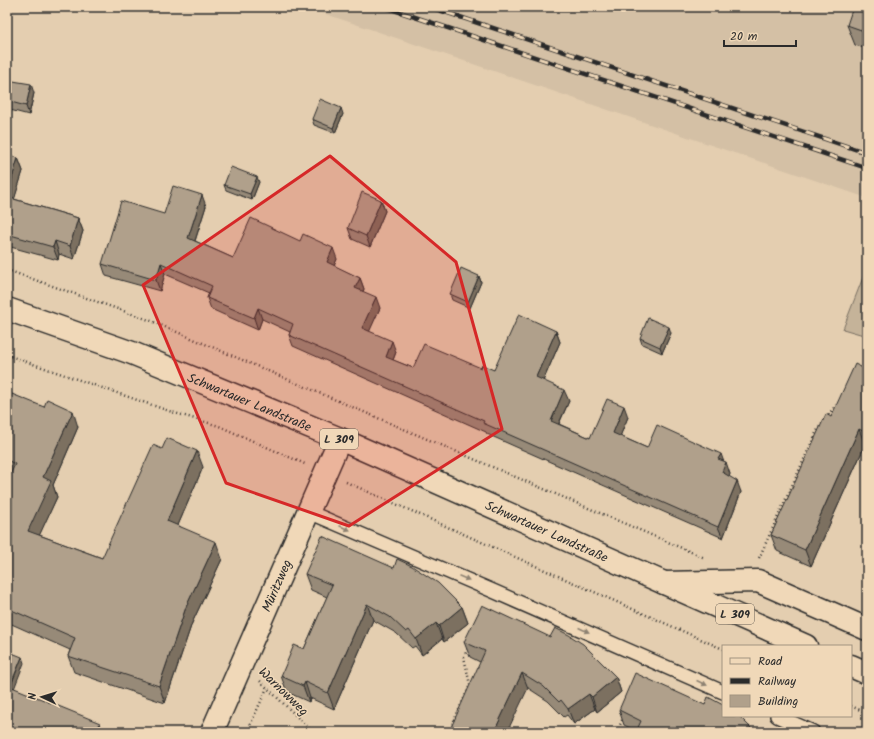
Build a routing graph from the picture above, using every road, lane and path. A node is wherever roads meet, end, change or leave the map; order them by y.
1 (7, 270) edge
2 (7, 309) edge
3 (7, 355) edge
4 (836, 405) edge
5 (340, 440) junction
6 (325, 473) junction
7 (309, 512) junction
8 (758, 560) dead end
9 (711, 561) dead end
10 (664, 583) junction
11 (867, 629) edge
12 (470, 644) edge
13 (804, 645) edge
14 (722, 649) edge
15 (242, 664) junction
16 (852, 666) edge
17 (867, 673) edge
18 (267, 688) junction
19 (722, 692) edge
20 (852, 706) edge
21 (626, 712) edge
22 (867, 713) edge
23 (779, 717) edge
24 (212, 732) edge
25 (247, 732) edge
26 (313, 732) edge
27 (449, 732) edge
28 (617, 732) edge
29 (813, 732) edge

1 - 9 path
2 - 5 main road, Schwartauer Landstraße / L 309
3 - 6 path
4 - 8 path
5 - 6 main road, Müritzweg
5 - 10 main road, Schwartauer Landstraße / L 309
6 - 7 main road, Müritzweg
6 - 14 path
7 - 15 main road, Müritzweg
7 -> 19 lane
10 - 11 main road, Schwartauer Landstraße
10 - 13 main road, Schwartauer Landstraße / L 309
12 - 27 path
15 - 18 path, Warnowweg
15 - 24 main road, Müritzweg
16 - 17 main road
18 - 25 path
18 - 26 path, Warnowweg
20 - 22 path
21 - 28 path
23 - 29 lane

